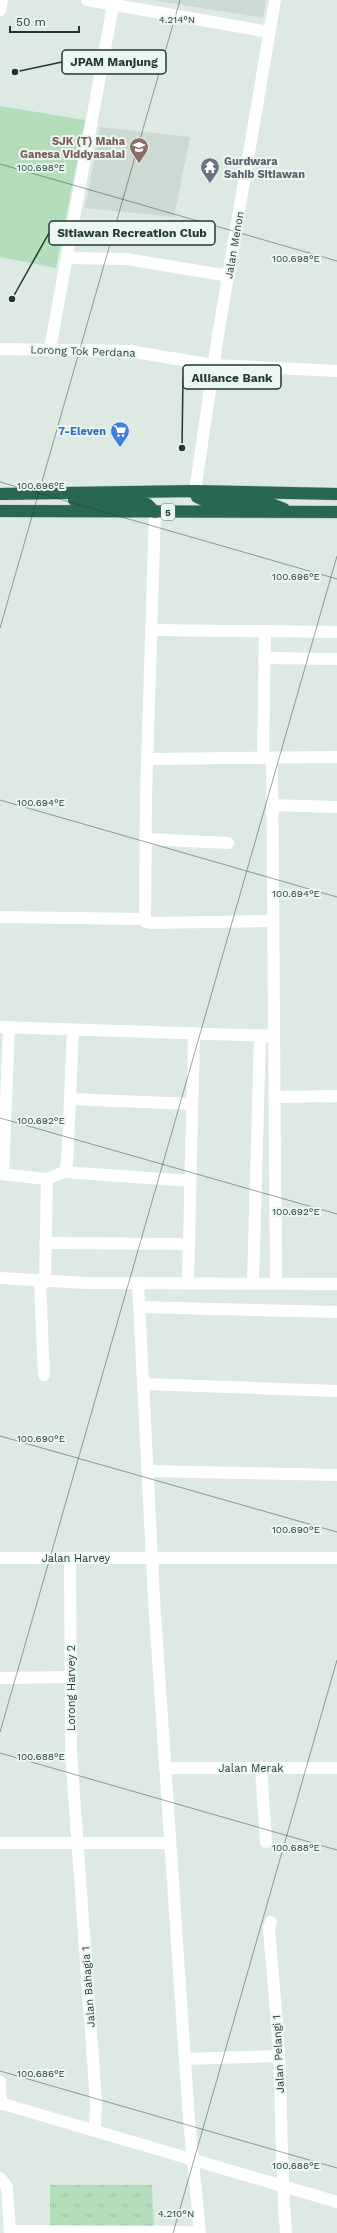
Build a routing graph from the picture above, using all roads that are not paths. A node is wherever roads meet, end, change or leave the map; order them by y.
1 (2, 0) edge
2 (87, 0) edge
3 (275, 0) edge
4 (112, 5) junction
5 (0, 10) edge
6 (269, 32) junction
7 (67, 258) junction
8 (229, 276) junction
9 (0, 349) edge
10 (50, 350) junction
11 (213, 365) junction
12 (337, 371) edge
13 (195, 491) junction
14 (0, 494) edge
15 (337, 494) edge
16 (15, 495) junction
17 (0, 511) edge
18 (155, 512) junction
19 (295, 512) junction
20 (337, 512) edge
21 (151, 630) junction
22 (265, 631) junction
23 (337, 632) edge
24 (264, 658) junction
25 (337, 659) edge
26 (337, 757) edge
27 (268, 758) junction
28 (147, 759) junction
29 (272, 805) junction
30 (337, 807) edge
31 (145, 839) junction
32 (228, 843) dead end
33 (0, 917) edge
34 (145, 919) junction
35 (273, 921) junction
36 (4, 1027) edge
37 (74, 1030) junction
38 (194, 1033) junction
39 (260, 1035) junction
40 (274, 1036) junction
41 (337, 1096) edge
42 (275, 1098) junction
43 (70, 1099) junction
44 (192, 1104) junction
45 (64, 1172) junction
46 (2, 1174) edge
47 (47, 1179) junction
48 (190, 1181) junction
49 (46, 1243) junction
50 (188, 1244) junction
51 (0, 1278) edge
52 (42, 1282) junction
53 (188, 1282) junction
54 (138, 1283) junction
55 (253, 1283) junction
56 (276, 1283) junction
57 (337, 1284) edge
58 (140, 1307) junction
59 (337, 1312) edge
60 (44, 1375) dead end
61 (144, 1384) junction
62 (337, 1391) edge
63 (148, 1471) junction
64 (337, 1475) edge
65 (0, 1558) edge
66 (70, 1558) junction
67 (151, 1558) junction
68 (337, 1558) edge
69 (71, 1676) junction
70 (0, 1678) edge
71 (165, 1768) junction
72 (261, 1768) junction
73 (337, 1768) edge
74 (266, 1842) dead end
75 (0, 1843) edge
76 (78, 1843) junction
77 (170, 1843) junction
78 (272, 1922) dead end
79 (279, 2056) junction
80 (185, 2059) junction
81 (0, 2082) edge
82 (0, 2103) edge
83 (95, 2131) junction
84 (194, 2161) junction
85 (0, 2178) edge
86 (282, 2187) junction
87 (337, 2202) edge
88 (10, 2232) edge
89 (200, 2232) edge
90 (286, 2233) edge

1 - 5 street
2 - 4 street
3 - 6 street, Jalan Menon
4 - 6 street
4 - 7 street
6 - 8 street, Jalan Menon
7 - 8 street
7 - 10 street
8 - 11 street, Jalan Menon
9 - 10 street, Lorong Tok Perdana
10 - 11 street, Lorong Tok Perdana
11 - 12 street, Lorong Tok Perdana
11 - 13 street, Jalan Menon
13 - 15 highway, 5
13 - 16 highway, 5
13 - 19 highway
14 - 16 highway, 5
16 - 18 highway
17 - 18 highway, 5
18 - 19 highway, 5
18 - 21 street
19 - 20 highway, 5
21 - 22 street
21 - 28 street
22 - 23 street
22 - 24 street
24 - 25 street
24 - 27 street
26 - 27 street
27 - 28 street
27 - 29 street
28 - 31 street
29 - 30 street
29 - 35 street
31 - 32 street
31 - 34 street
33 - 34 street
34 - 35 street
35 - 40 street
36 - 37 street
36 - 46 street
37 - 38 street
37 - 43 street
38 - 39 street
38 - 44 street
39 - 40 street
39 - 55 street
40 - 42 street
41 - 42 street
42 - 56 street
43 - 44 street
43 - 45 street
44 - 48 street
45 - 47 street
45 - 48 street
46 - 47 street
47 - 49 street
48 - 50 street
49 - 50 street
49 - 52 street
50 - 53 street
51 - 52 street
52 - 54 street
52 - 60 street
53 - 54 street
53 - 55 street
54 - 58 street
55 - 56 street
56 - 57 street
58 - 59 street
58 - 61 street
61 - 62 street
61 - 63 street
63 - 64 street
63 - 67 street
65 - 66 street, Jalan Harvey
66 - 67 street, Jalan Harvey
66 - 69 street, Lorong Harvey 2
67 - 68 street, Jalan Harvey
67 - 71 street
69 - 70 street
69 - 76 street, Lorong Harvey 2
71 - 72 street, Jalan Merak
71 - 77 street
72 - 73 street, Jalan Merak
72 - 74 street
75 - 76 street
76 - 77 street
76 - 83 street, Jalan Bahagia 1
77 - 80 street
78 - 79 street, Jalan Pelangi 1
79 - 80 street
79 - 86 street, Jalan Pelangi 1
80 - 84 street
81 - 82 street
82 - 83 street
83 - 84 street
84 - 86 street
84 - 89 street
85 - 88 street
86 - 87 street
86 - 90 street, Jalan Pelangi 1
88 - 89 street

